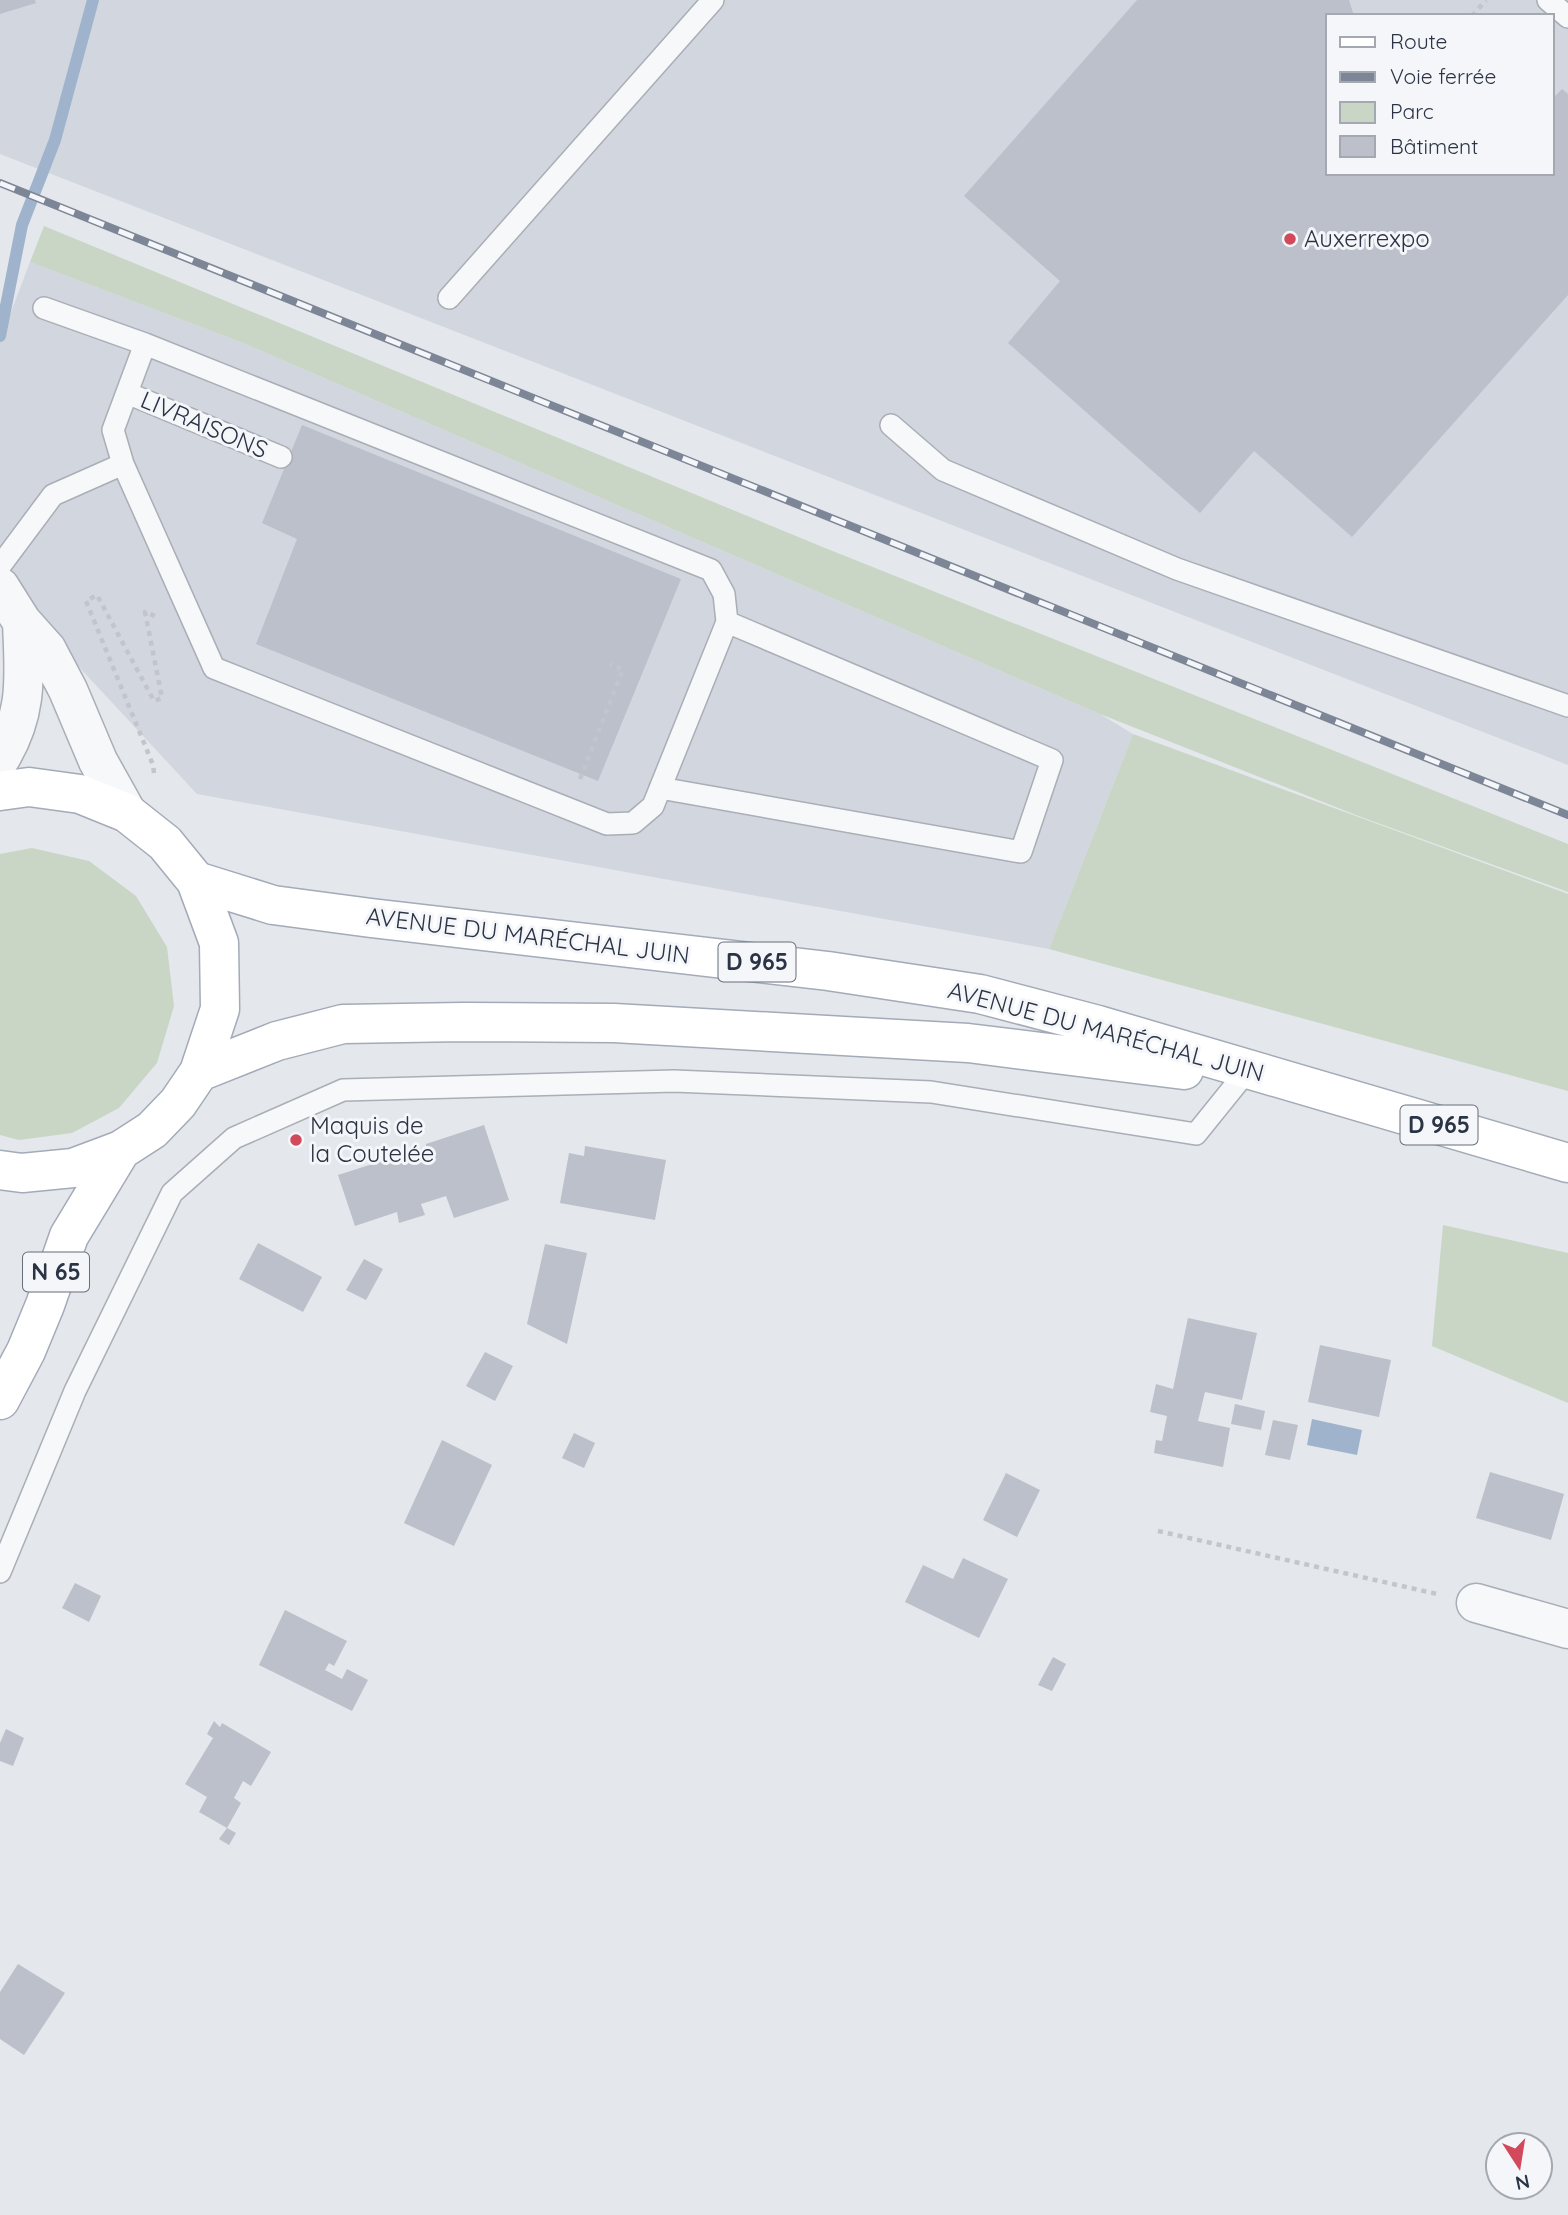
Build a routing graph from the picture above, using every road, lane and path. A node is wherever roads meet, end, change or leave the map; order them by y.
1 (713, 0) edge
2 (1486, 0) edge
3 (1548, 0) edge
4 (1474, 14) edge
5 (1568, 18) edge
6 (449, 298) dead end
7 (44, 308) dead end
8 (145, 344) junction
9 (127, 393) junction
10 (891, 425) dead end
11 (281, 457) dead end
12 (123, 464) junction
13 (0, 566) edge
14 (0, 587) edge
15 (157, 617) dead end
16 (22, 622) junction
17 (727, 622) junction
18 (610, 664) dead end
19 (1568, 706) edge
20 (0, 759) edge
21 (154, 776) dead end
22 (578, 784) dead end
23 (660, 788) junction
24 (0, 791) edge
25 (127, 813) junction
26 (195, 881) junction
27 (199, 1072) junction
28 (1242, 1077) junction
29 (1310, 1087) junction
30 (121, 1150) junction
31 (1568, 1163) edge
32 (0, 1170) edge
33 (0, 1399) edge
34 (1158, 1531) dead end
35 (0, 1572) edge
36 (1476, 1603) joint
37 (1568, 1629) edge

1 - 6 lane
2 - 4 path
3 - 5 lane
7 - 8 lane
8 - 9 lane
8 - 17 lane
9 - 11 lane, LIVRAISONS
9 - 12 lane
10 - 19 lane
12 - 13 lane
12 - 23 lane
14 - 16 street
15 - 21 path
16 - 20 street
16 - 25 street
17 - 23 lane
17 - 23 lane
18 - 22 path
24 - 25 main road
25 - 26 main road
26 - 27 main road
26 - 29 main road, AVENUE DU MARÉCHAL JUIN / D 965
27 - 28 main road, AVENUE DU MARÉCHAL JUIN / D 965
27 - 30 main road
28 - 29 main road, AVENUE DU MARÉCHAL JUIN / D 965
28 - 35 lane
29 - 31 main road, AVENUE DU MARÉCHAL JUIN / D 965
30 - 32 main road
30 - 33 main road, N 65
34 - 36 path
36 - 37 street

